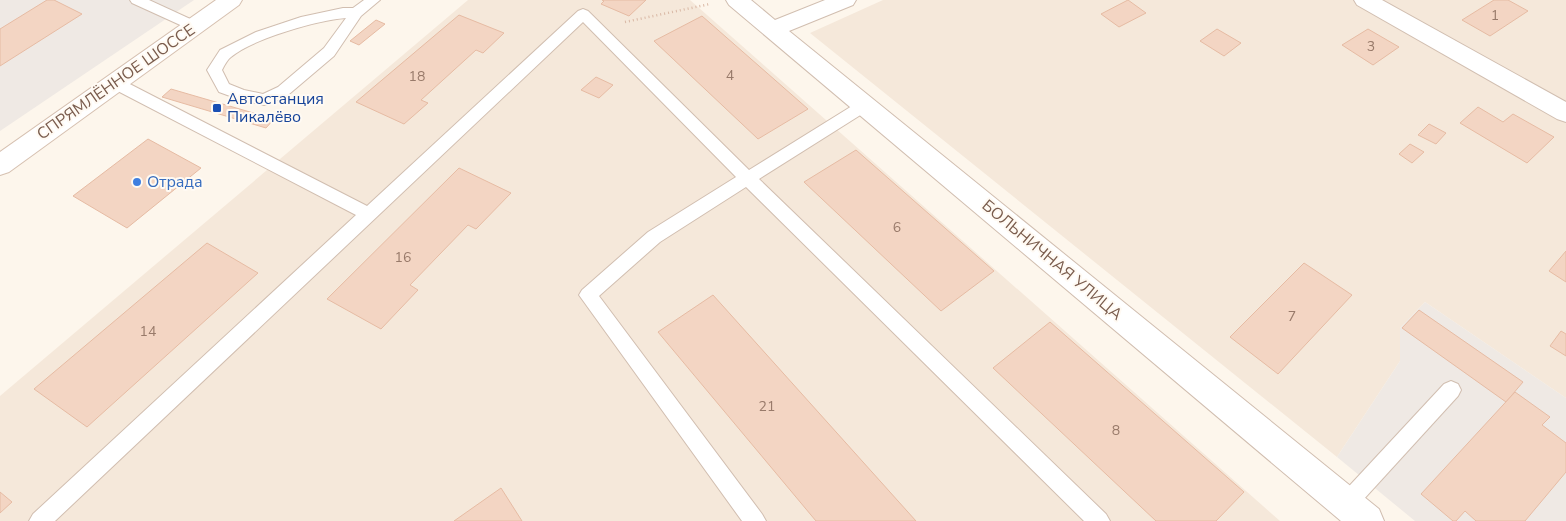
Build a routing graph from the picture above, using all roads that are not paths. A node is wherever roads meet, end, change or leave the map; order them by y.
1 (138, 0) edge
2 (232, 0) edge
3 (372, 0) edge
4 (737, 0) edge
5 (844, 0) edge
6 (1365, 0) edge
7 (356, 13) junction
8 (194, 26) junction
9 (772, 29) junction
10 (115, 83) junction
11 (865, 105) junction
12 (1566, 113) edge
13 (0, 165) edge
14 (748, 179) junction
15 (368, 214) junction
16 (1451, 390) dead end
17 (1346, 504) junction
18 (40, 521) edge
19 (755, 521) edge
20 (1099, 521) edge
21 (1367, 521) edge

1 - 8 lane
2 - 8 street, СПРЯМЛЁННОЕ ШОССЕ
3 - 7 lane
4 - 9 street, БОЛЬНИЧНАЯ УЛИЦА
5 - 9 street
6 - 12 street
7 - 7 lane
8 - 10 street, СПРЯМЛЁННОЕ ШОССЕ
9 - 11 street, БОЛЬНИЧНАЯ УЛИЦА
10 - 13 street, СПРЯМЛЁННОЕ ШОССЕ
10 - 15 lane
11 - 14 lane
11 - 17 street, БОЛЬНИЧНАЯ УЛИЦА
14 - 15 lane
14 - 19 lane
14 - 20 lane
15 - 18 lane
16 - 17 lane
17 - 21 street, БОЛЬНИЧНАЯ УЛИЦА

